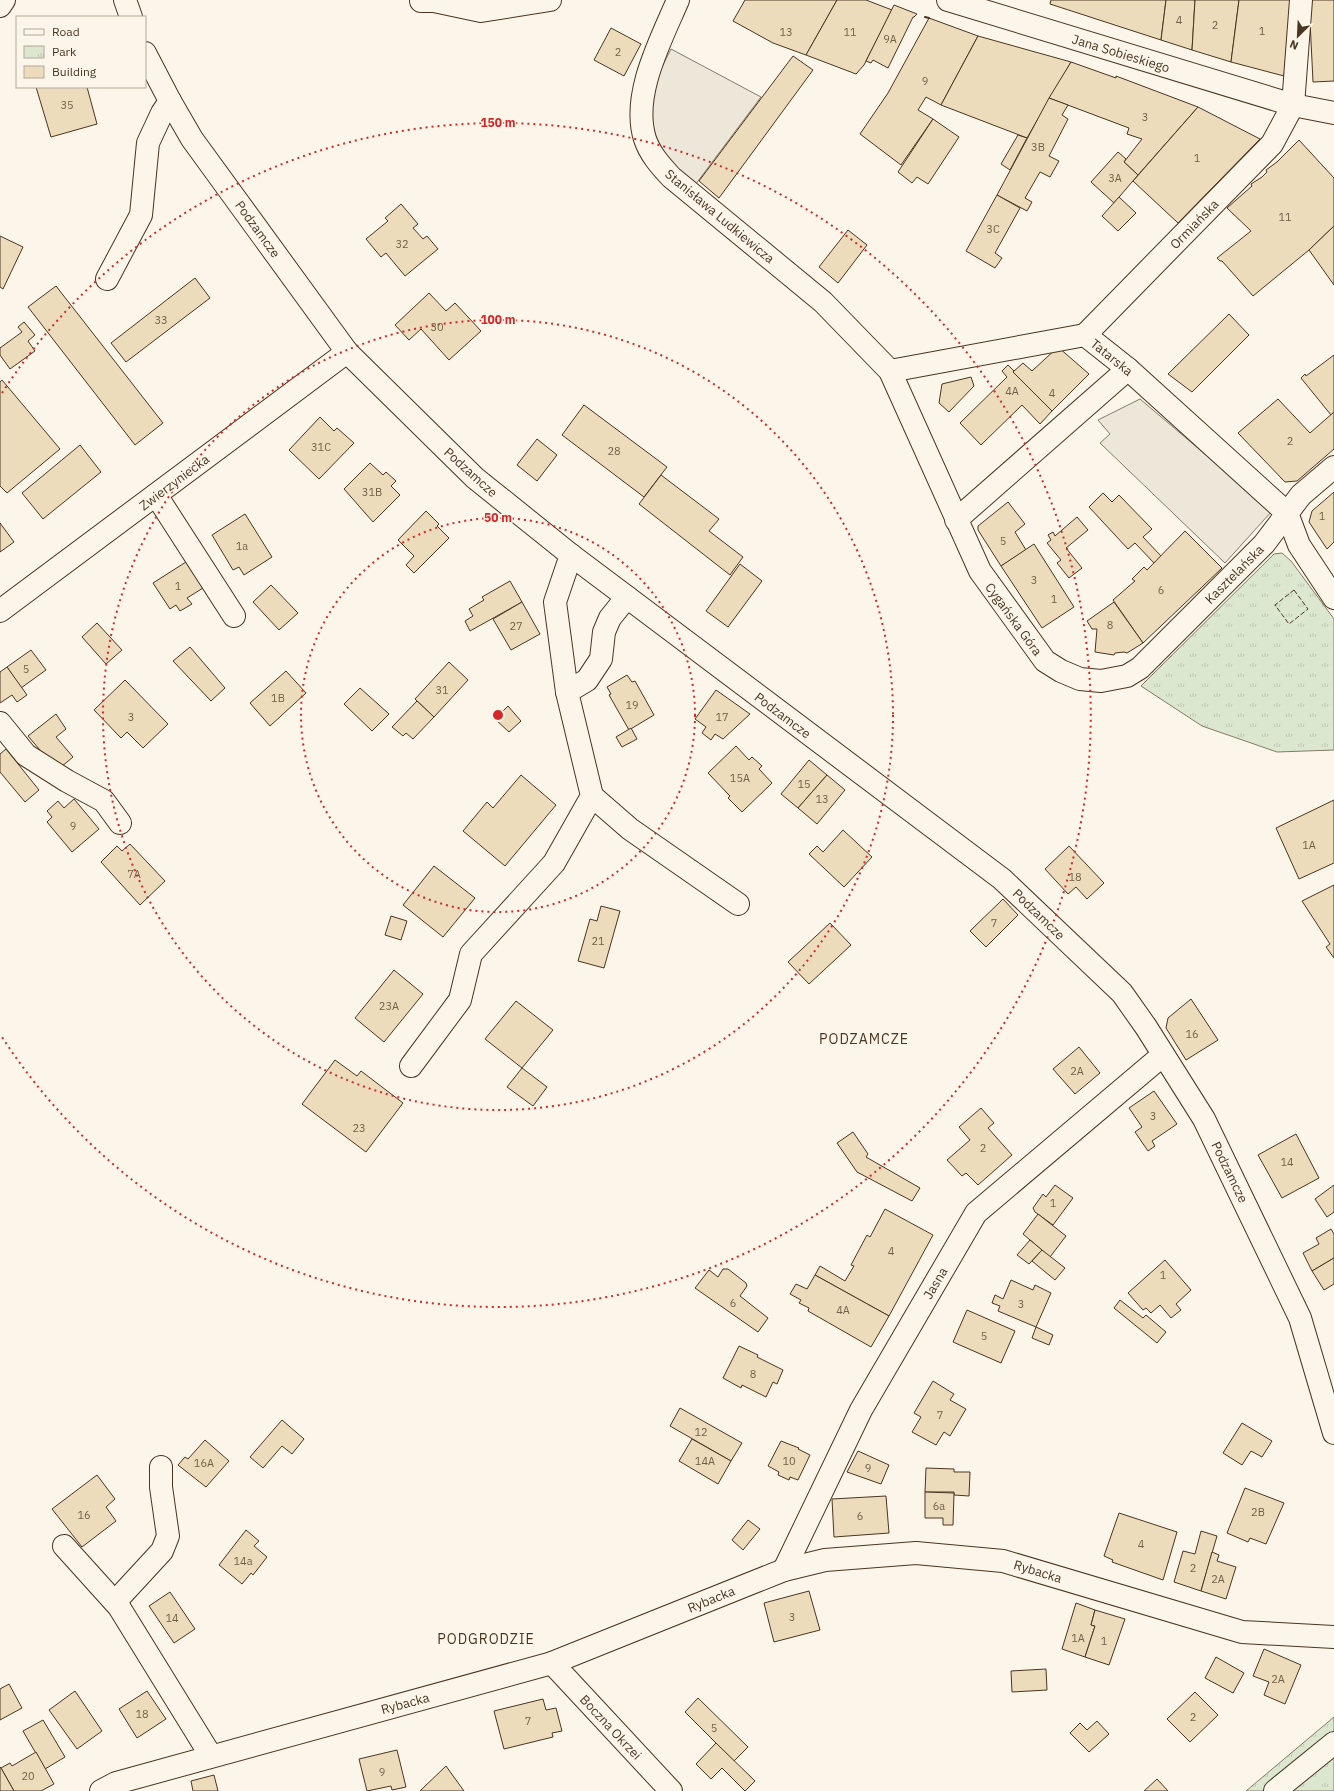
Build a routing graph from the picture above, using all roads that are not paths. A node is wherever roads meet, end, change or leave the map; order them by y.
1 (4, 0) edge
2 (125, 0) edge
3 (550, 0) edge
4 (678, 0) edge
5 (948, 0) edge
6 (1301, 0) edge
7 (429, 1) edge
8 (0, 6) edge
9 (131, 16) edge
10 (146, 55) edge
11 (170, 101) junction
12 (1293, 106) junction
13 (1334, 114) edge
14 (107, 279) dead end
15 (1085, 335) junction
16 (347, 352) junction
17 (1128, 369) junction
18 (890, 371) junction
19 (1334, 467) edge
20 (156, 496) junction
21 (1287, 513) junction
22 (956, 520) junction
23 (571, 555) junction
24 (627, 597) junction
25 (1334, 598) edge
26 (0, 611) edge
27 (234, 616) dead end
28 (1127, 676) joint
29 (567, 692) junction
30 (0, 723) edge
31 (592, 796) junction
32 (120, 823) dead end
33 (738, 904) dead end
34 (1163, 1055) junction
35 (411, 1066) dead end
36 (1334, 1433) edge
37 (161, 1467) dead end
38 (64, 1546) dead end
39 (784, 1570) junction
40 (115, 1602) junction
41 (1334, 1637) edge
42 (552, 1663) junction
43 (1334, 1743) edge
44 (211, 1756) junction
45 (101, 1791) edge
46 (671, 1791) edge
47 (1275, 1791) edge

1 - 8 street
2 - 9 street
3 - 7 street
4 - 18 street, Stanisława Ludkiewicza
5 - 12 street, Jana Sobieskiego
6 - 12 street
10 - 11 street, Podzamcze
11 - 14 street
11 - 16 street, Podzamcze
12 - 13 street, Jana Sobieskiego
12 - 15 street, Ormiańska
15 - 17 street, Tatarska
15 - 18 street, Tatarska
16 - 20 street, Zwierzyniecka
16 - 23 street, Podzamcze
17 - 21 street, Tatarska
17 - 22 street
18 - 22 street, Cygańska Góra
19 - 21 street, Kasztelańska
20 - 26 street, Zwierzyniecka
20 - 27 street
21 - 25 street
21 - 28 street, Kasztelańska
22 - 28 street, Cygańska Góra
23 - 24 street, Podzamcze
23 - 29 street
24 - 29 street
24 - 34 street, Podzamcze
29 - 31 street
30 - 32 street
31 - 33 street
31 - 35 street
34 - 36 street, Podzamcze
34 - 39 street, Jasna
37 - 40 street
38 - 40 street
39 - 41 street, Rybacka
39 - 42 street, Rybacka
40 - 44 street
42 - 44 street, Rybacka
42 - 46 street, Boczna Okrzei
43 - 47 street
44 - 45 street, Rybacka

